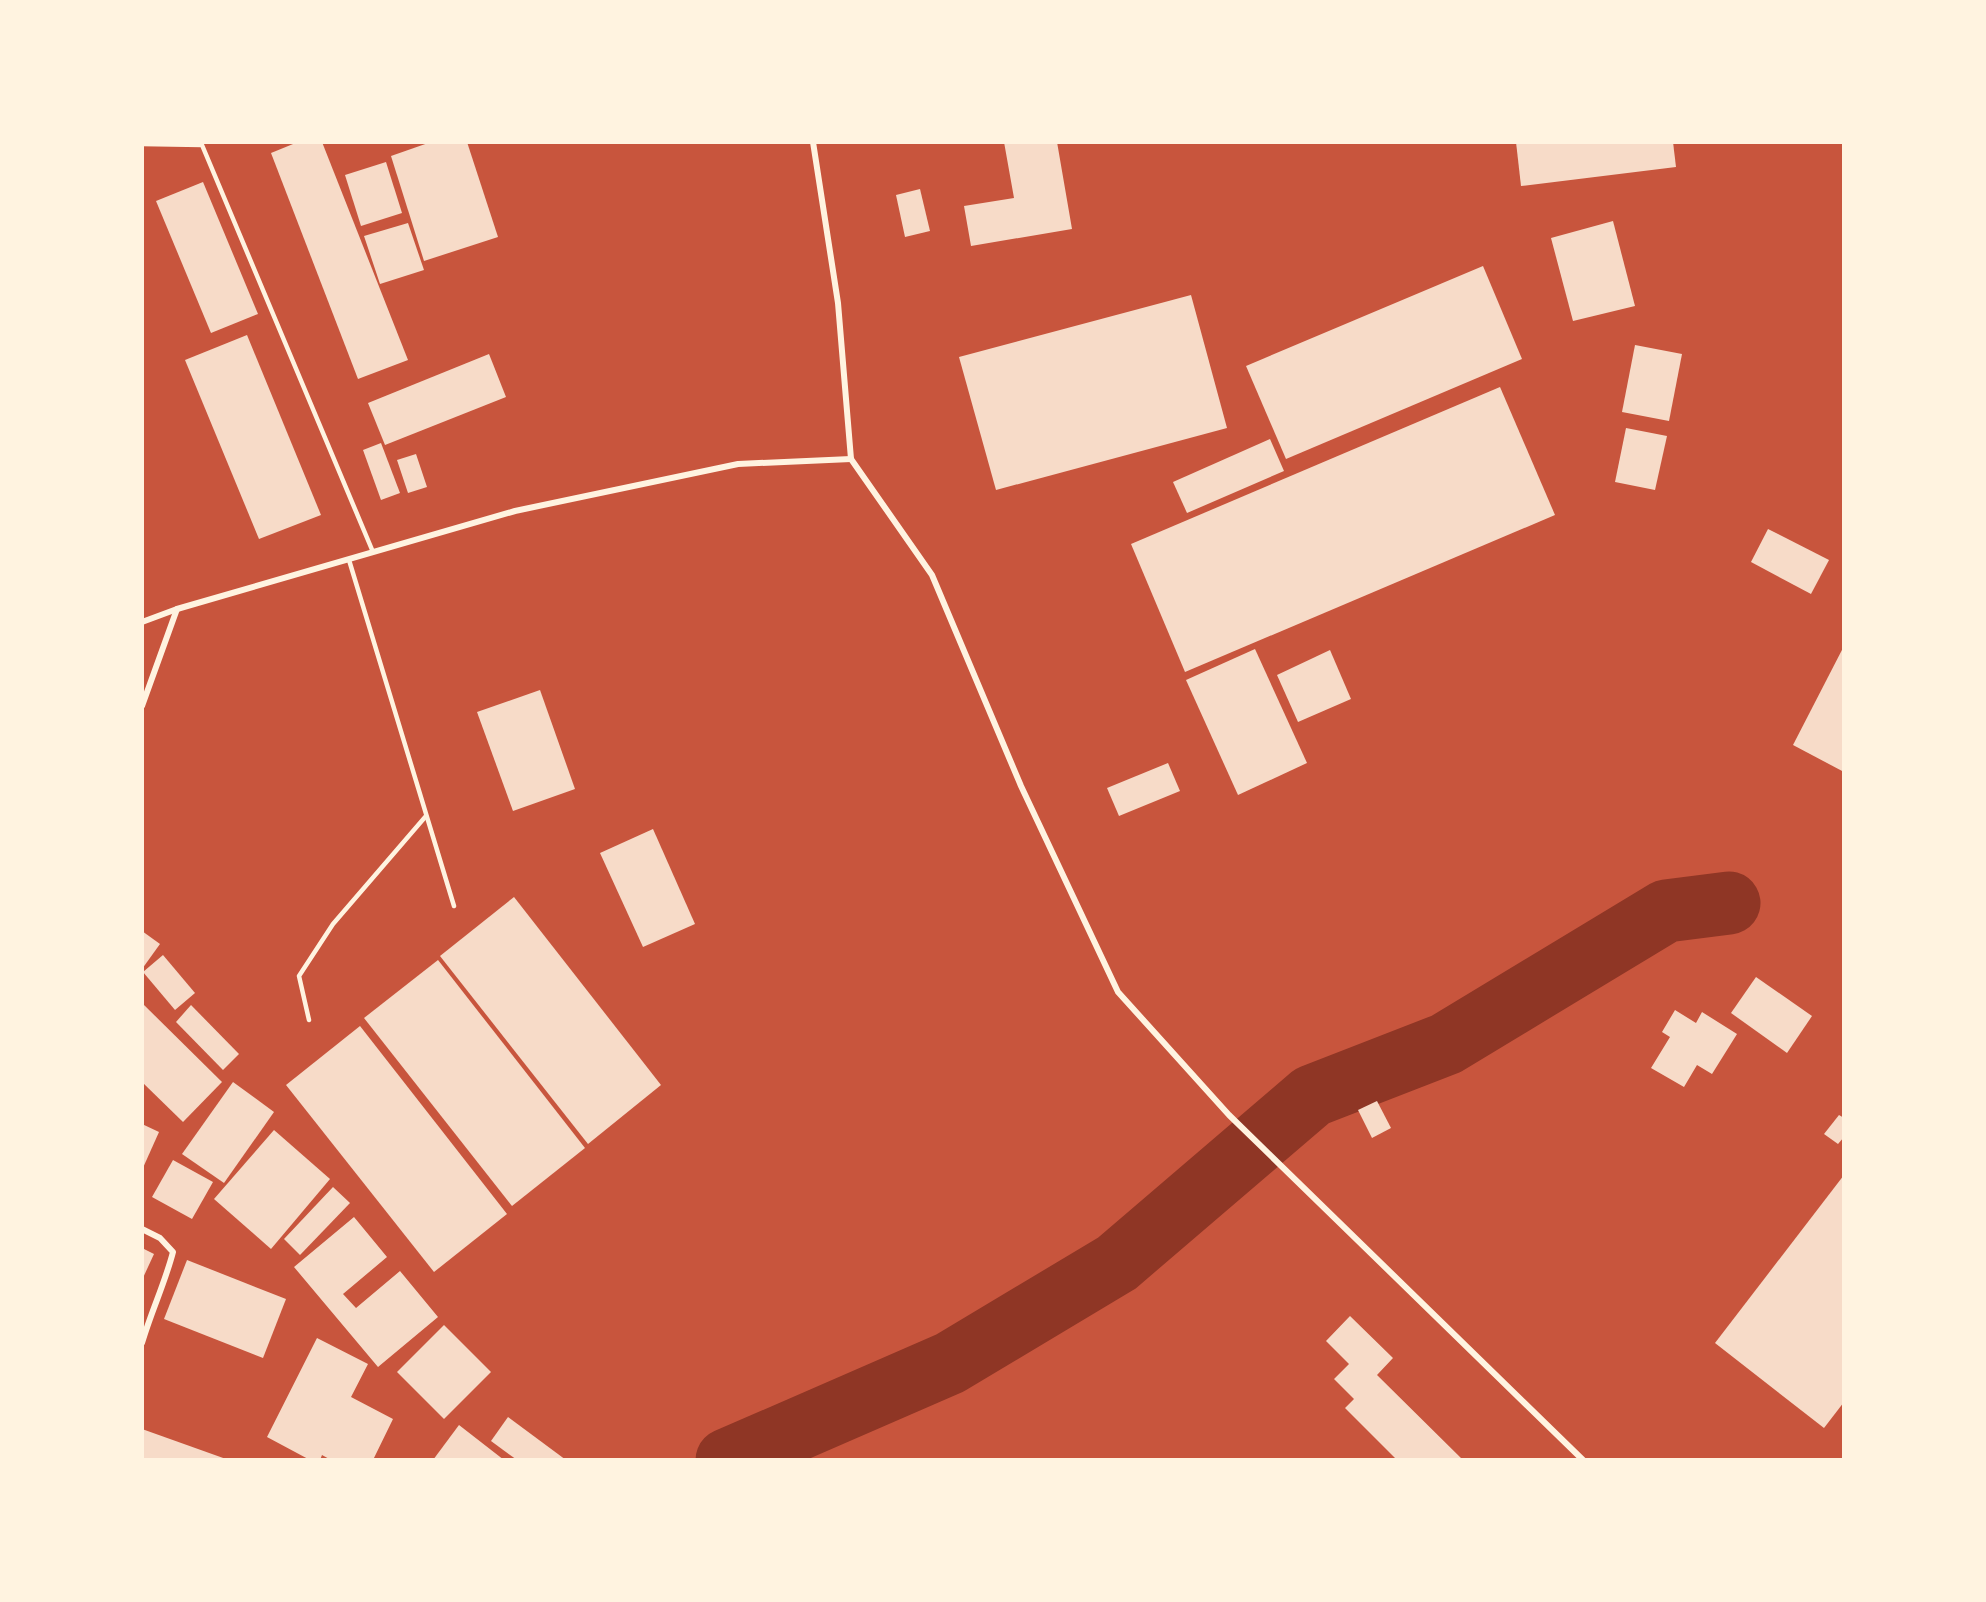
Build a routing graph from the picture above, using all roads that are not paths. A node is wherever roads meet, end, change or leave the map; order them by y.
1 (813, 142) edge
2 (142, 144) edge
3 (851, 459) junction
4 (373, 552) junction
5 (349, 560) junction
6 (177, 609) junction
7 (142, 622) edge
8 (142, 706) edge
9 (426, 816) junction
10 (454, 906) dead end
11 (309, 1020) dead end
12 (142, 1229) edge
13 (142, 1343) edge
14 (1582, 1460) edge

1 - 3 street
2 - 4 lane
3 - 4 street
3 - 14 street
4 - 5 street
5 - 6 street
5 - 9 lane
6 - 7 street
6 - 8 street
9 - 10 lane
9 - 11 lane
12 - 13 street

